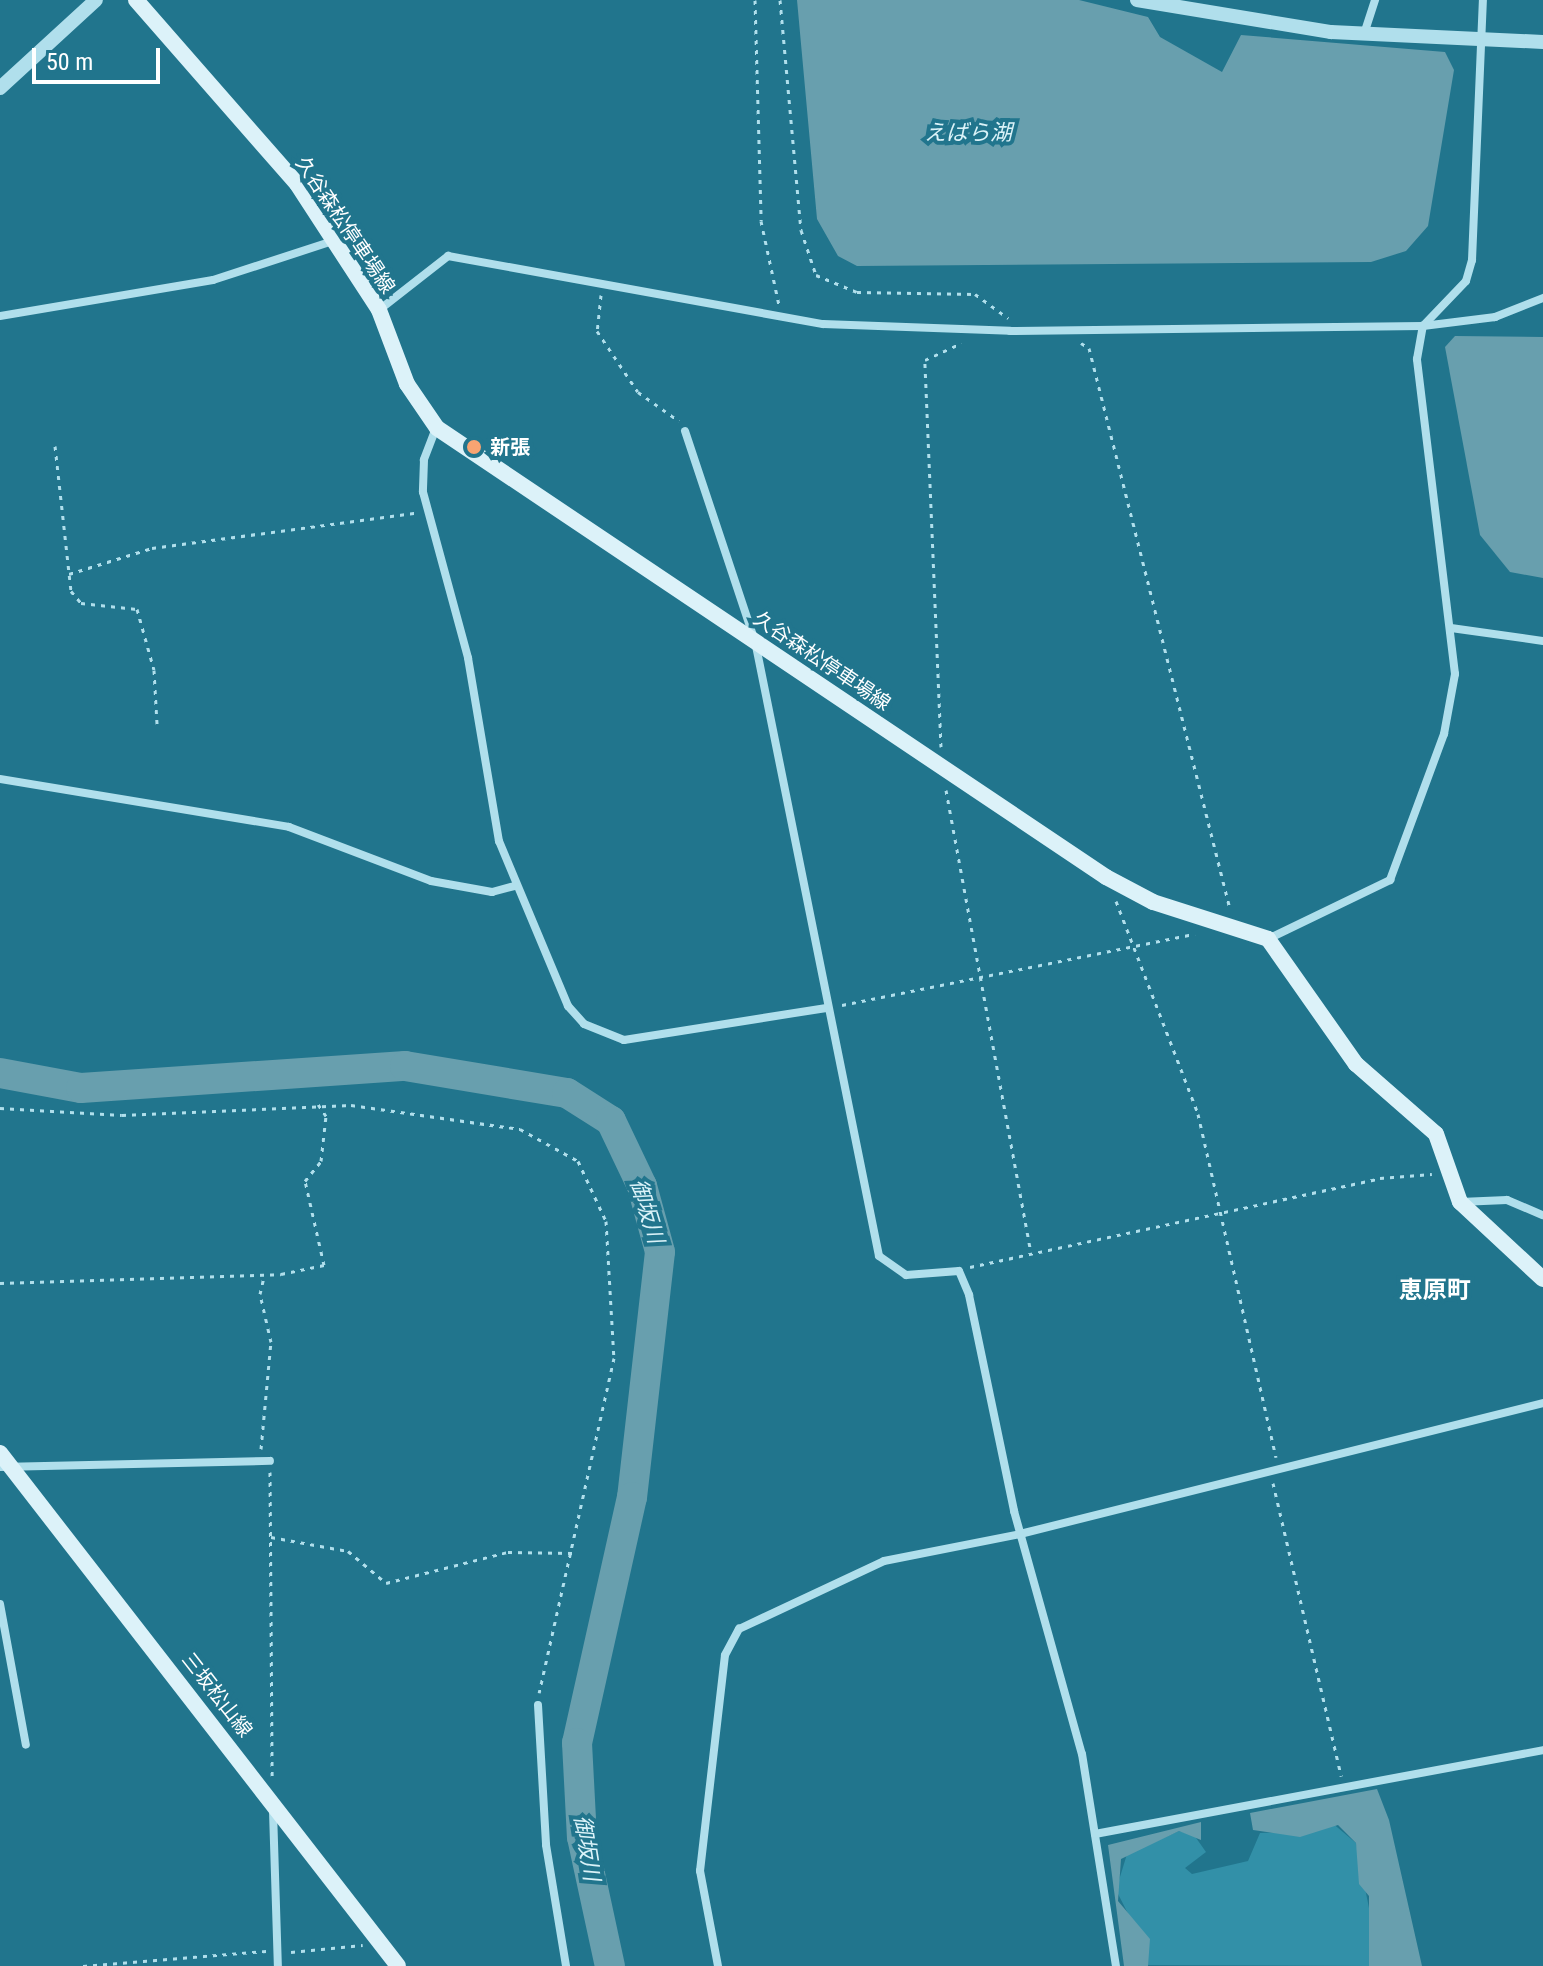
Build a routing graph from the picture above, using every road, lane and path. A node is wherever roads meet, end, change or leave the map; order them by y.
1 (96, 0) edge
2 (136, 0) edge
3 (755, 0) edge
4 (780, 0) edge
5 (1137, 0) edge
6 (1375, 0) edge
7 (1483, 0) edge
8 (1364, 34) junction
9 (1481, 41) junction
10 (1543, 42) edge
11 (0, 88) edge
12 (334, 240) junction
13 (602, 288) junction
14 (1543, 298) edge
15 (379, 310) junction
16 (0, 316) edge
17 (779, 321) junction
18 (1423, 326) junction
19 (1010, 331) junction
20 (1069, 342) dead end
21 (437, 428) junction
22 (685, 431) joint
23 (55, 446) dead end
24 (427, 511) junction
25 (69, 574) junction
26 (1451, 628) junction
27 (755, 641) junction
28 (1543, 641) edge
29 (157, 724) dead end
30 (0, 779) edge
31 (1106, 877) junction
32 (514, 886) junction
33 (1234, 924) junction
34 (1206, 931) dead end
35 (1268, 939) junction
36 (1135, 949) junction
37 (826, 1008) junction
38 (318, 1104) junction
39 (0, 1108) edge
40 (1447, 1171) junction
41 (1460, 1202) junction
42 (1219, 1212) junction
43 (1543, 1215) edge
44 (959, 1271) junction
45 (264, 1275) junction
46 (1543, 1279) edge
47 (0, 1283) edge
48 (1543, 1403) edge
49 (0, 1453) edge
50 (265, 1461) junction
51 (6, 1467) edge
52 (1274, 1470) junction
53 (1020, 1534) junction
54 (271, 1537) junction
55 (573, 1553) junction
56 (0, 1604) edge
57 (538, 1705) joint
58 (26, 1745) dead end
59 (1543, 1750) edge
60 (1343, 1787) junction
61 (272, 1796) junction
62 (1095, 1834) junction
63 (383, 1944) junction
64 (278, 1952) junction
65 (83, 1966) edge
66 (278, 1966) edge
67 (398, 1966) edge
68 (566, 1966) edge
69 (718, 1966) edge
70 (1116, 1966) edge

1 - 11 street
2 - 12 main road, 久谷森松停車場線
3 - 17 path
4 - 19 path
5 - 8 street
6 - 8 street
7 - 9 street
8 - 9 street
9 - 10 street
9 - 18 street
12 - 15 main road, 久谷森松停車場線
12 - 16 street
13 - 15 street
13 - 17 street
13 - 22 path
14 - 18 street
15 - 21 main road, 久谷森松停車場線
17 - 19 street
18 - 19 street
18 - 26 street
20 - 33 path
21 - 24 street
21 - 27 main road, 久谷森松停車場線
22 - 27 street
23 - 25 path
24 - 25 path
24 - 32 street
25 - 29 path
26 - 28 street
26 - 35 street
27 - 31 main road, 久谷森松停車場線
27 - 37 street
30 - 32 street
31 - 33 main road, 久谷森松停車場線
31 - 36 path
32 - 37 street
33 - 35 main road, 久谷森松停車場線
34 - 36 path
35 - 40 main road
36 - 37 path
36 - 42 path
37 - 44 street
38 - 39 path
38 - 45 path
38 - 55 path
40 - 41 main road
40 - 42 path
41 - 43 street
41 - 46 main road
42 - 44 path
42 - 52 path
44 - 53 street
45 - 47 path
45 - 50 path
48 - 52 street
49 - 51 main road, 三坂松山線
50 - 51 street
50 - 54 path
51 - 61 main road, 三坂松山線
52 - 53 street
52 - 60 path
53 - 62 street
53 - 69 street
54 - 55 path
54 - 61 path
55 - 57 path
56 - 58 street
57 - 68 street
59 - 60 street
60 - 62 street
61 - 63 main road, 三坂松山線
61 - 64 street
62 - 70 street
63 - 64 path
63 - 67 main road, 三坂松山線
64 - 65 path
64 - 66 street

